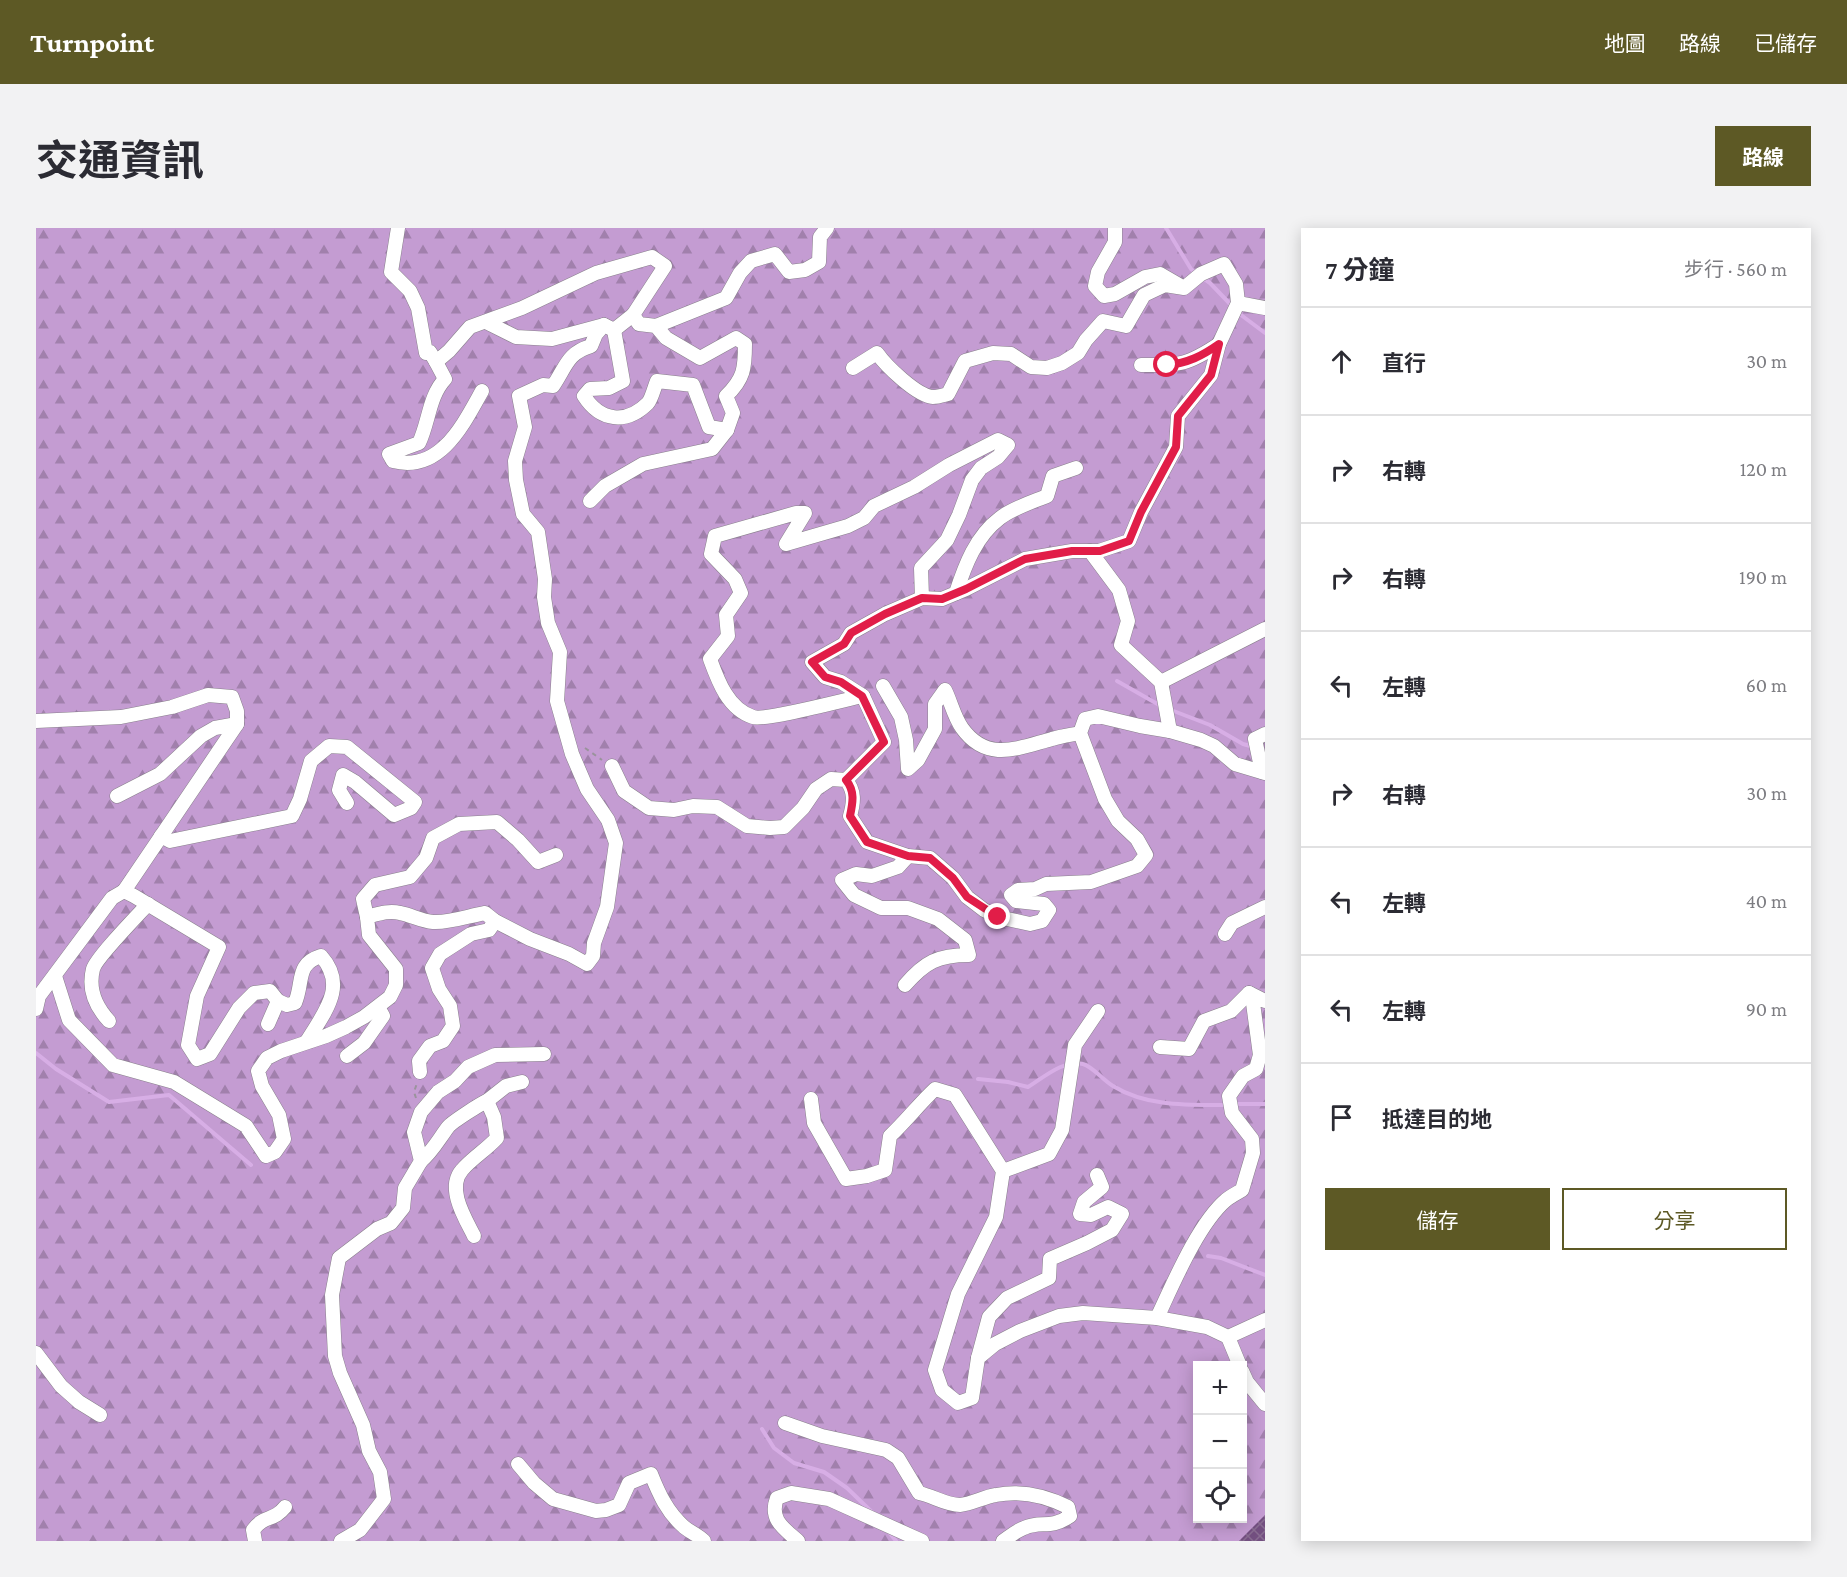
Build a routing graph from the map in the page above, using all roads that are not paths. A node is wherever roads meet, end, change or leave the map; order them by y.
1 (399, 228) edge
2 (827, 228) edge
3 (1115, 228) edge
4 (1184, 288) junction
5 (1238, 303) junction
6 (1265, 308) edge
7 (633, 315) junction
8 (486, 322) junction
9 (656, 326) junction
10 (609, 327) junction
11 (1219, 344) junction
12 (436, 362) junction
13 (1141, 365) dead end
14 (853, 368) dead end
15 (482, 391) dead end
16 (727, 430) junction
17 (1076, 468) dead end
18 (590, 501) dead end
19 (1090, 551) junction
20 (956, 593) junction
21 (922, 598) junction
22 (1265, 629) edge
23 (1161, 682) junction
24 (883, 686) dead end
25 (862, 696) junction
26 (36, 722) edge
27 (237, 724) junction
28 (1169, 725) junction
29 (1080, 733) junction
30 (1260, 737) edge
31 (612, 766) road end
32 (1263, 773) edge
33 (846, 780) junction
34 (117, 796) dead end
35 (347, 803) dead end
36 (161, 836) junction
37 (556, 855) dead end
38 (908, 856) junction
39 (124, 891) junction
40 (148, 904) junction
41 (1265, 907) edge
42 (367, 916) junction
43 (495, 921) junction
44 (1226, 934) dead end
45 (54, 976) junction
46 (905, 984) dead end
47 (1250, 993) junction
48 (1265, 1000) edge
49 (278, 1001) junction
50 (378, 1006) junction
51 (36, 1009) edge
52 (1098, 1011) dead end
53 (109, 1021) dead end
54 (268, 1024) dead end
55 (307, 1041) junction
56 (1160, 1047) dead end
57 (544, 1054) dead end
58 (347, 1056) dead end
59 (1261, 1069) edge
60 (420, 1072) road end
61 (522, 1082) dead end
62 (811, 1099) dead end
63 (487, 1101) junction
64 (421, 1161) junction
65 (1003, 1171) junction
66 (1097, 1175) dead end
67 (474, 1236) dead end
68 (1157, 1318) junction
69 (1265, 1320) edge
70 (1228, 1337) junction
71 (36, 1353) edge
72 (978, 1358) junction
73 (1238, 1361) edge
74 (1247, 1382) edge
75 (1265, 1404) edge
76 (100, 1415) dead end
77 (785, 1423) dead end
78 (518, 1464) dead end
79 (285, 1508) dead end
80 (255, 1541) edge
81 (341, 1541) edge
82 (704, 1541) edge
83 (798, 1541) edge
84 (922, 1541) edge
85 (1003, 1541) edge

1 - 12 street
2 - 9 street
3 - 4 street
4 - 5 street
4 - 14 street
5 - 6 street
5 - 11 street
7 - 8 street
7 - 9 street
7 - 10 street
8 - 10 street
8 - 12 street
9 - 16 street
10 - 16 street
10 - 43 street
11 - 13 street
11 - 19 street
12 - 15 street
16 - 18 street
17 - 20 street
19 - 20 street
19 - 23 street
20 - 21 street
21 - 25 street
21 - 25 street
22 - 23 street
23 - 28 street
24 - 29 street
25 - 33 street
26 - 27 street
27 - 34 street
27 - 36 street
28 - 29 street
28 - 32 street
29 - 38 street
30 - 32 street
31 - 33 street
33 - 38 street
35 - 36 street
36 - 39 street
37 - 42 street
38 - 46 street
39 - 40 street
39 - 45 street
40 - 49 street
40 - 53 street
41 - 44 street
42 - 43 street
42 - 50 street
43 - 60 street
45 - 51 street
45 - 55 street
47 - 48 street
47 - 56 street
47 - 59 street
49 - 54 street
49 - 55 street
50 - 55 street
50 - 58 street
52 - 65 street
57 - 64 street
59 - 68 street
61 - 63 street
62 - 65 street
63 - 64 street
63 - 67 street
64 - 81 street
65 - 72 street
66 - 72 street
68 - 70 street
68 - 72 street
69 - 70 street
70 - 73 street
71 - 76 street
74 - 75 street
77 - 85 street
78 - 82 street
79 - 80 street
83 - 84 street

